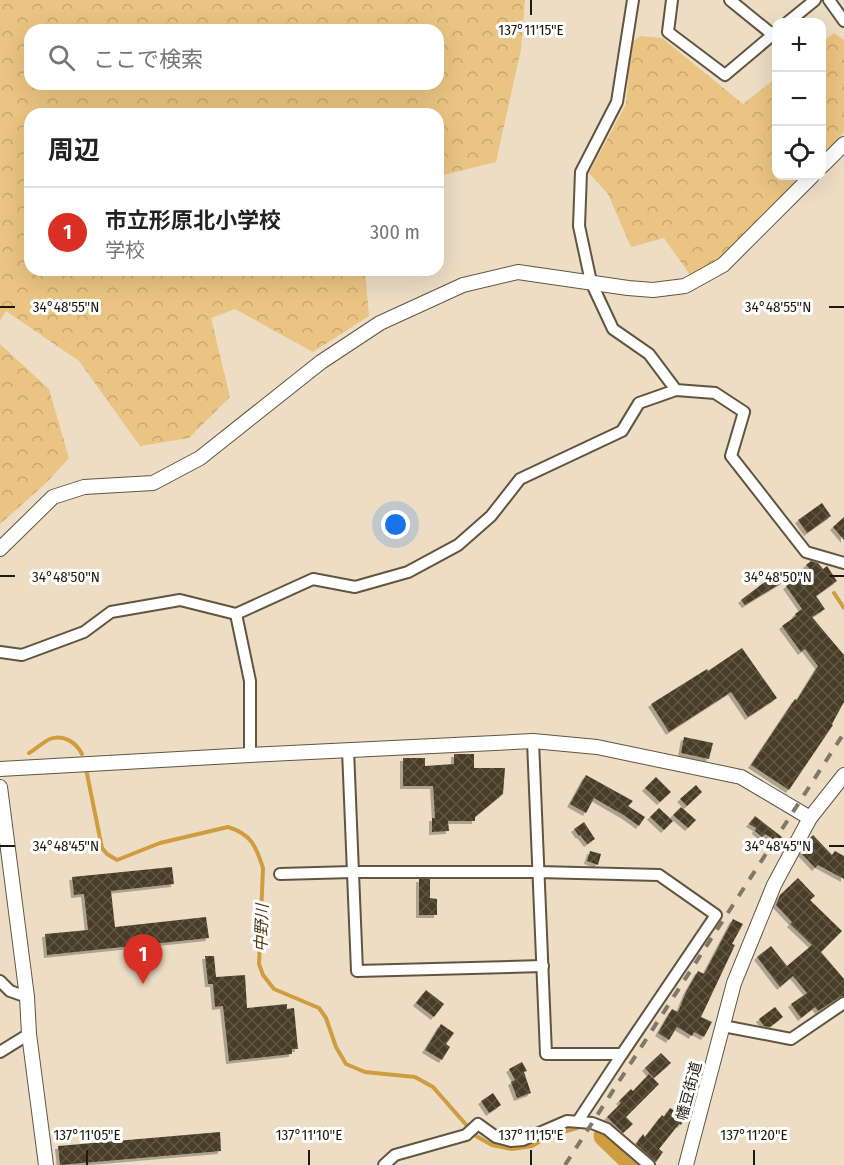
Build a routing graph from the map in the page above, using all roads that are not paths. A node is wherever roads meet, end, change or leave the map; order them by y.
1 (633, 0) edge
2 (672, 0) edge
3 (730, 0) edge
4 (815, 0) edge
5 (829, 0) edge
6 (793, 18) edge
7 (844, 21) edge
8 (772, 32) edge
9 (772, 36) edge
10 (844, 144) edge
11 (826, 162) edge
12 (808, 180) edge
13 (591, 282) junction
14 (676, 390) junction
15 (0, 549) edge
16 (844, 563) edge
17 (236, 614) junction
18 (0, 652) edge
19 (533, 741) junction
20 (348, 750) junction
21 (250, 755) junction
22 (0, 769) edge
23 (844, 775) edge
24 (0, 787) edge
25 (810, 818) junction
26 (352, 872) junction
27 (538, 872) junction
28 (280, 874) dead end
29 (543, 966) junction
30 (0, 981) edge
31 (27, 997) junction
32 (844, 1003) edge
33 (723, 1026) junction
34 (29, 1034) junction
35 (0, 1052) edge
36 (622, 1054) junction
37 (578, 1121) junction
38 (46, 1165) edge
39 (384, 1165) edge
40 (649, 1165) edge
41 (686, 1165) edge

1 - 13 street
2 - 9 street
3 - 8 street
4 - 6 street
5 - 7 street
10 - 11 street
12 - 13 street
13 - 14 street
13 - 15 street
14 - 16 street
14 - 17 street
17 - 18 street
17 - 21 street
19 - 20 street
19 - 25 street
19 - 27 street
20 - 21 street
20 - 26 street
21 - 22 street
23 - 25 street, 幡豆街道
24 - 31 street
25 - 33 street, 幡豆街道
26 - 27 street
26 - 28 street
26 - 29 street
27 - 29 street
27 - 36 street
29 - 36 street
30 - 31 street
31 - 34 street
32 - 33 street
33 - 41 street, 幡豆街道
34 - 35 street
34 - 38 street
36 - 37 street
37 - 39 street
37 - 40 street

